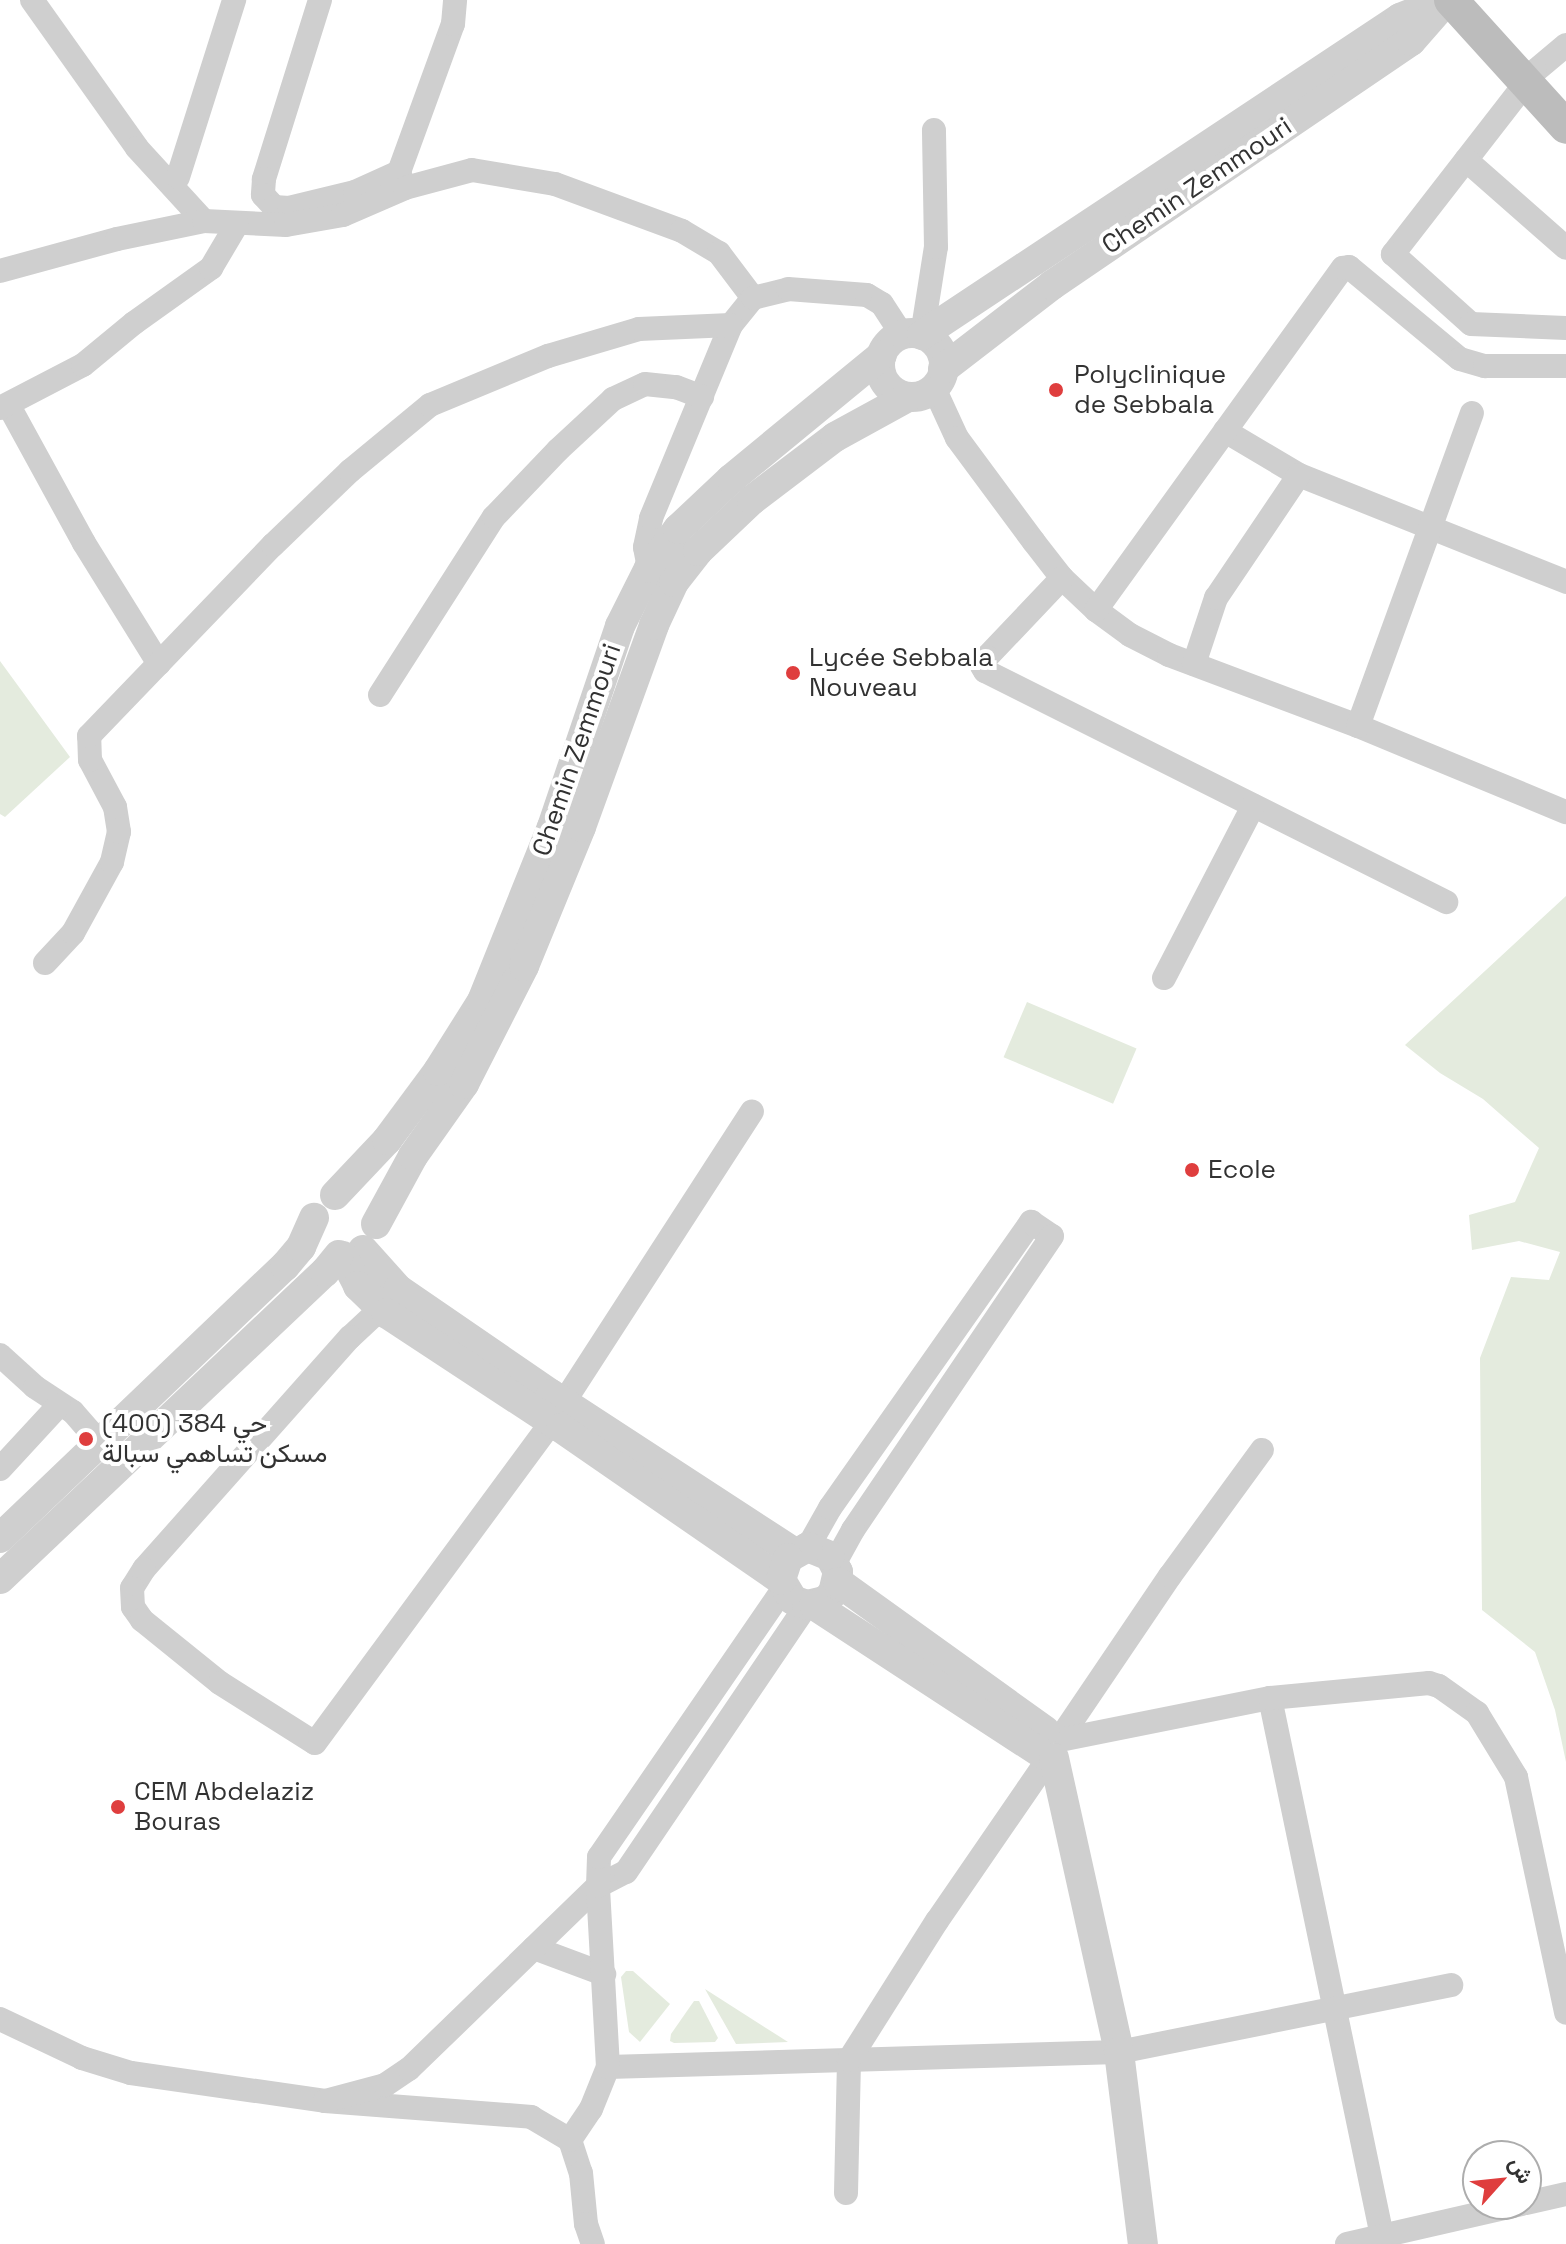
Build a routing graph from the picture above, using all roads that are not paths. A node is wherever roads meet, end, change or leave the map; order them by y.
1 (32, 0) edge
2 (234, 0) edge
3 (455, 0) edge
4 (1447, 0) edge
5 (1474, 0) edge
6 (315, 1) edge
7 (1412, 6) edge
8 (1566, 45) edge
9 (1530, 78) junction
10 (1566, 103) edge
11 (1566, 127) edge
12 (934, 130) dead end
13 (1466, 160) junction
14 (178, 177) dead end
15 (402, 180) junction
16 (204, 221) junction
17 (237, 224) junction
18 (1566, 248) edge
19 (0, 271) edge
20 (753, 298) junction
21 (731, 325) junction
22 (1566, 328) edge
23 (902, 342) junction
24 (1566, 366) edge
25 (928, 385) junction
26 (702, 397) junction
27 (5, 407) edge
28 (1472, 413) dead end
29 (1225, 431) junction
30 (1299, 475) junction
31 (1430, 530) junction
32 (649, 568) junction
33 (1062, 578) junction
34 (1566, 582) edge
35 (1096, 610) junction
36 (159, 664) junction
37 (1194, 664) junction
38 (380, 695) dead end
39 (1358, 726) junction
40 (1253, 806) junction
41 (1566, 812) edge
42 (1446, 902) dead end
43 (45, 963) dead end
44 (1164, 978) dead end
45 (752, 1111) dead end
46 (335, 1195) junction
47 (314, 1218) junction
48 (355, 1246) junction
49 (386, 1313) junction
50 (0, 1355) edge
51 (59, 1405) junction
52 (556, 1411) junction
53 (98, 1441) junction
54 (1262, 1450) dead end
55 (0, 1469) edge
56 (0, 1538) edge
57 (800, 1550) junction
58 (837, 1572) junction
59 (0, 1579) edge
60 (796, 1595) junction
61 (1270, 1698) junction
62 (1053, 1746) junction
63 (598, 1886) junction
64 (534, 1948) junction
65 (604, 1974) junction
66 (1451, 1985) dead end
67 (1334, 2008) junction
68 (1566, 2013) edge
69 (0, 2019) edge
70 (1119, 2052) junction
71 (849, 2060) junction
72 (608, 2067) junction
73 (325, 2101) junction
74 (570, 2140) junction
75 (846, 2193) dead end
76 (1566, 2194) edge
77 (1542, 2199) edge
78 (1462, 2217) edge
79 (1382, 2236) junction
80 (593, 2244) edge
81 (1143, 2244) edge
82 (1347, 2244) edge

1 - 16 street
2 - 14 street
3 - 15 street
4 - 7 street, Chemin Zemmouri
4 - 9 main road
4 - 25 street, Chemin Zemmouri
5 - 9 main road
6 - 15 street
7 - 23 street, Chemin Zemmouri
8 - 9 street
9 - 10 main road
9 - 11 main road
9 - 13 street
12 - 23 street
13 - 18 street
13 - 22 street
15 - 17 street
15 - 20 street
16 - 17 street
16 - 19 street
17 - 27 street
20 - 21 street
20 - 23 street
21 - 26 street
21 - 36 street
23 - 25 street
23 - 25 street
23 - 32 street, Chemin Zemmouri
24 - 29 street
25 - 33 street
25 - 48 street, Chemin Zemmouri
26 - 32 street
26 - 38 street
27 - 36 street
28 - 31 street
29 - 30 street
29 - 35 street
30 - 31 street
30 - 37 street
31 - 34 street
31 - 39 street
32 - 46 street, Chemin Zemmouri
33 - 35 street
33 - 40 street
35 - 37 street
36 - 43 street
37 - 39 street
39 - 41 street
40 - 42 street
40 - 44 street
45 - 52 street
46 - 47 street
46 - 48 street
47 - 48 street
47 - 53 street
48 - 49 street
48 - 52 street
48 - 59 street, Chemin Zemmouri
49 - 52 street
49 - 52 street
50 - 51 street
51 - 53 street
51 - 55 street
52 - 57 street
52 - 60 street
53 - 56 street
54 - 62 street
57 - 58 street
57 - 58 street
57 - 60 street
58 - 60 street
58 - 62 street
60 - 62 street
60 - 63 street
61 - 62 street
61 - 67 street
61 - 68 street
62 - 70 street
62 - 71 street
63 - 64 street
63 - 65 street
64 - 65 street
64 - 73 street
65 - 72 street
66 - 67 street
67 - 70 street
67 - 79 street
69 - 73 street
70 - 71 street
70 - 81 street
71 - 72 street
71 - 75 street
72 - 74 street
73 - 74 street
74 - 80 street
76 - 77 street
78 - 79 street
79 - 82 street

